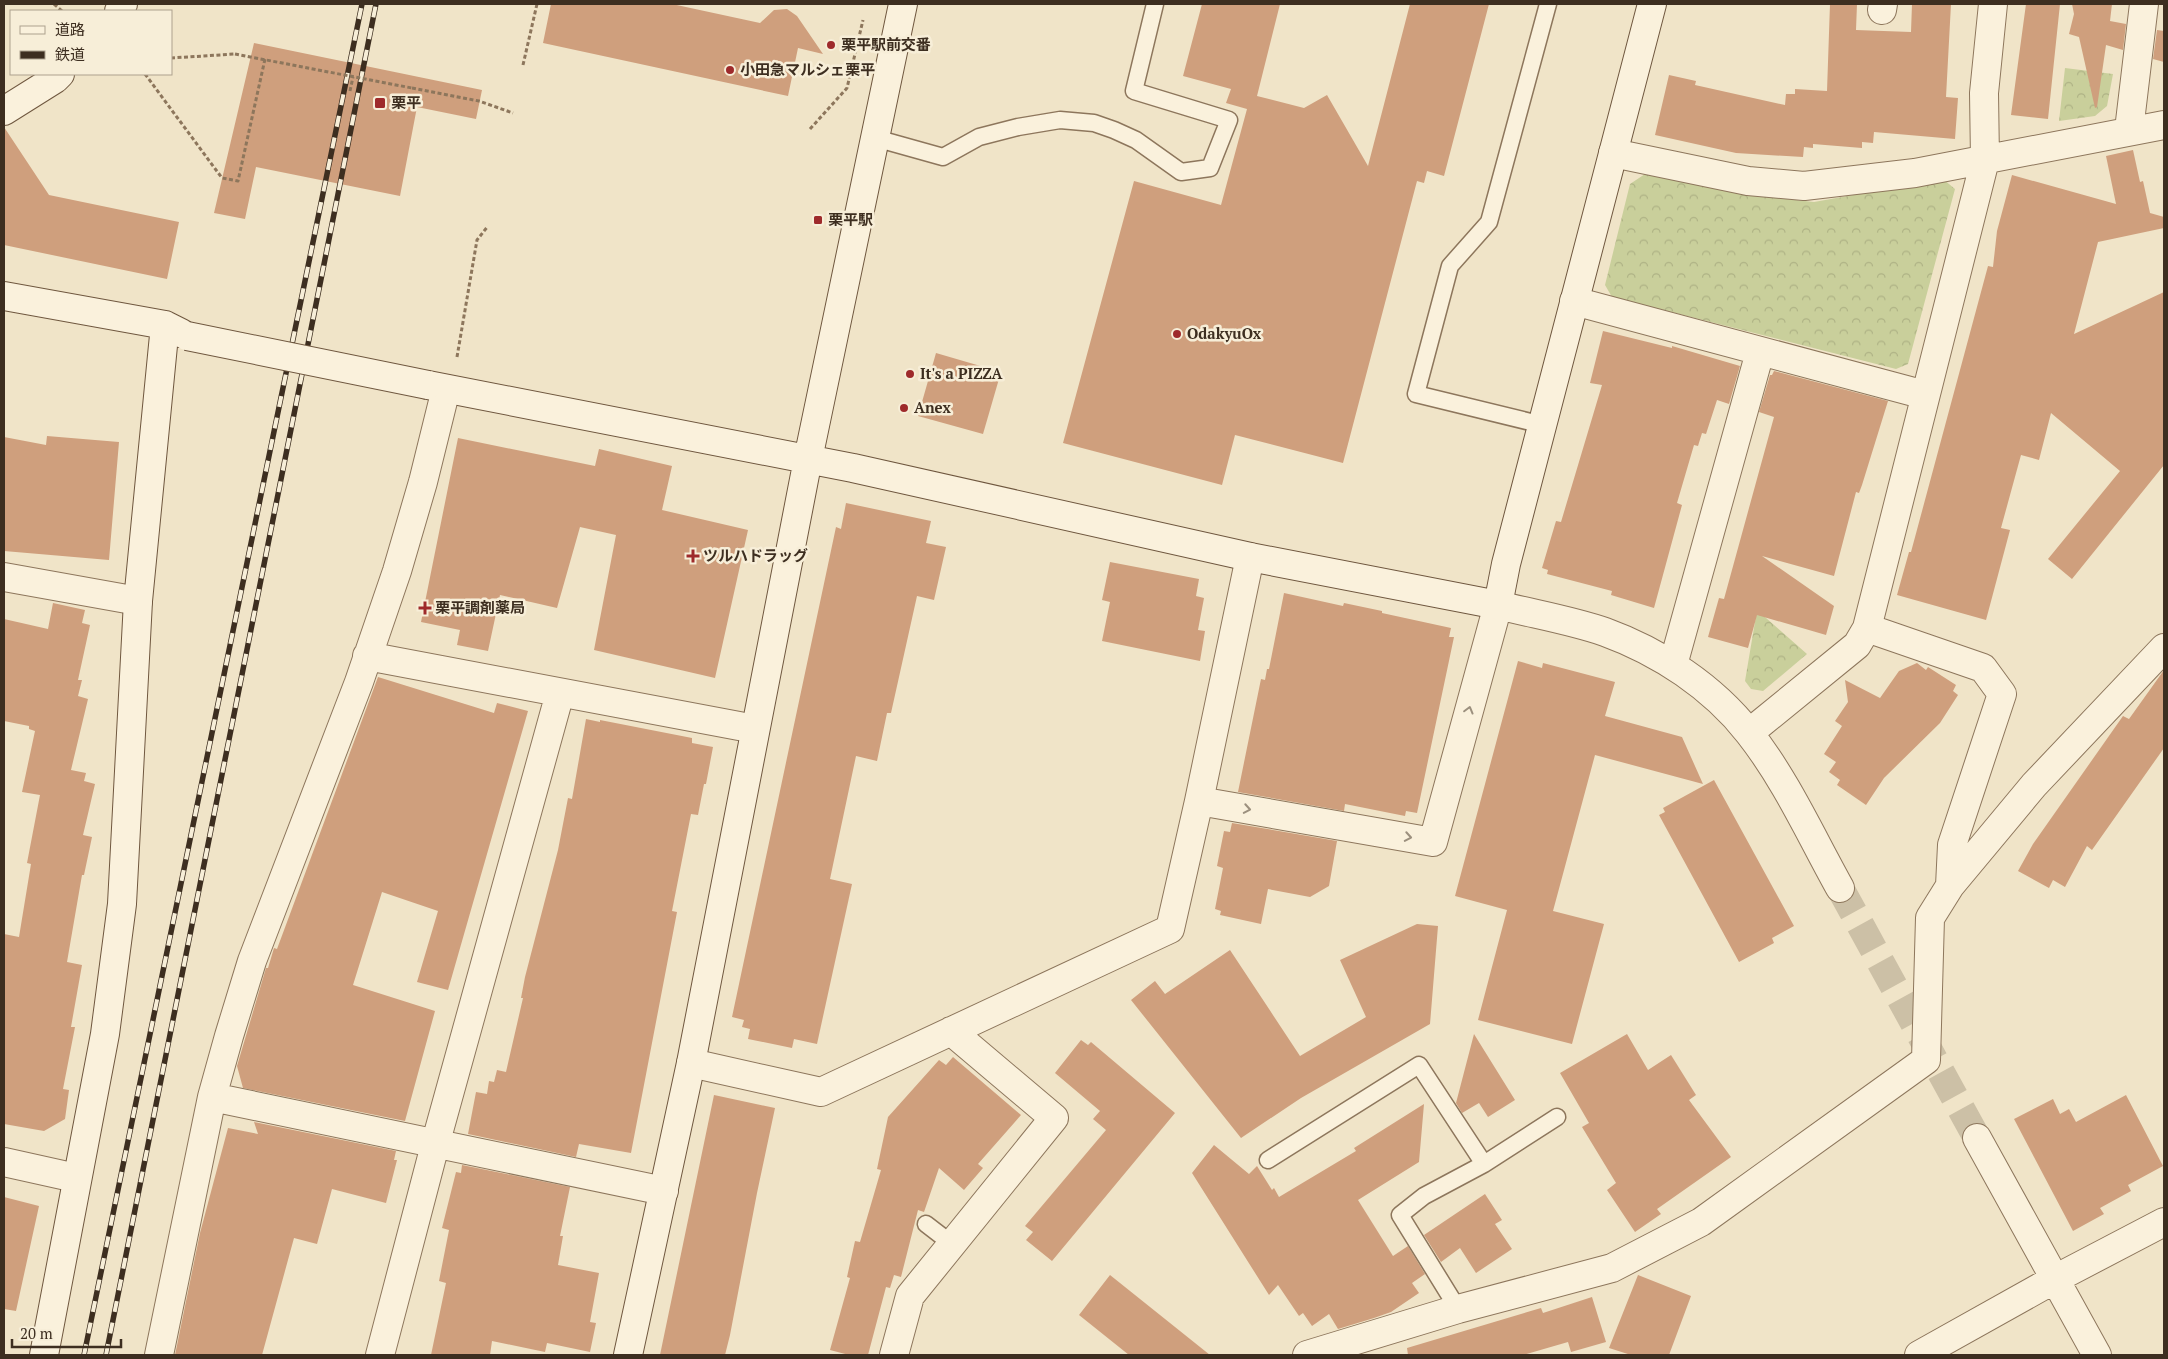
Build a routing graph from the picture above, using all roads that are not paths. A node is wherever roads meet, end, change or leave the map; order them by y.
1 (903, 4) edge
2 (1155, 4) edge
3 (1548, 4) edge
4 (1652, 4) edge
5 (1992, 4) edge
6 (2144, 4) edge
7 (58, 75) edge
8 (4, 111) edge
9 (2164, 125) edge
10 (2129, 130) junction
11 (875, 138) junction
12 (1613, 153) junction
13 (1985, 160) junction
14 (4, 296) edge
15 (1574, 301) junction
16 (176, 331) junction
17 (1760, 352) junction
18 (437, 387) junction
19 (1926, 395) junction
20 (1543, 425) junction
21 (808, 459) junction
22 (1250, 557) junction
23 (4, 576) edge
24 (138, 601) junction
25 (1498, 605) junction
26 (1867, 628) junction
27 (2164, 648) edge
28 (367, 656) junction
29 (1673, 665) junction
30 (560, 693) junction
31 (755, 729) junction
32 (1749, 733) junction
33 (1199, 801) junction
34 (1950, 886) junction
35 (1840, 888) tunnel mouth
36 (951, 1031) junction
37 (691, 1063) junction
38 (212, 1097) junction
39 (1557, 1117) dead end
40 (1977, 1138) tunnel mouth
41 (435, 1145) junction
42 (1268, 1160) dead end
43 (4, 1162) edge
44 (1484, 1164) junction
45 (76, 1178) junction
46 (664, 1191) junction
47 (2164, 1222) edge
48 (926, 1224) dead end
49 (952, 1244) junction
50 (2056, 1279) junction
51 (1458, 1309) junction
52 (44, 1355) edge
53 (159, 1355) edge
54 (380, 1355) edge
55 (628, 1355) edge
56 (894, 1355) edge
57 (1307, 1355) edge
58 (1919, 1355) edge
59 (2097, 1355) edge

1 - 11 street
2 - 11 lane
3 - 20 lane
4 - 12 street
5 - 13 street
6 - 10 street
7 - 8 street
9 - 10 street
10 - 13 street
11 - 21 street
12 - 13 street
12 - 15 street
13 - 19 street
14 - 16 street
15 - 17 street
15 - 20 street
16 - 18 street, bridge
16 - 24 street
17 - 19 street
17 - 29 street
18 - 21 street
18 - 28 street
19 - 26 street
20 - 25 street
21 - 22 street
21 - 31 street
22 - 25 street
22 - 33 street
23 - 24 street
24 - 45 street
25 - 29 street
33 -> 25 street
26 - 32 street
26 - 34 street
27 - 34 street
28 - 30 street
28 - 38 street
29 - 32 street
30 - 31 street
30 - 41 street
31 - 37 street
32 - 35 street
33 - 36 street
34 - 51 street
36 - 37 street
36 - 49 street
37 - 46 street
38 - 41 street
38 - 53 street
39 - 44 lane
40 - 50 street
41 - 46 street
41 - 54 street
42 - 44 lane
43 - 45 street
44 - 51 lane
45 - 52 street
46 - 55 street
47 - 50 street
48 - 49 lane
49 - 56 street
50 - 58 street
50 - 59 street
51 - 57 street

